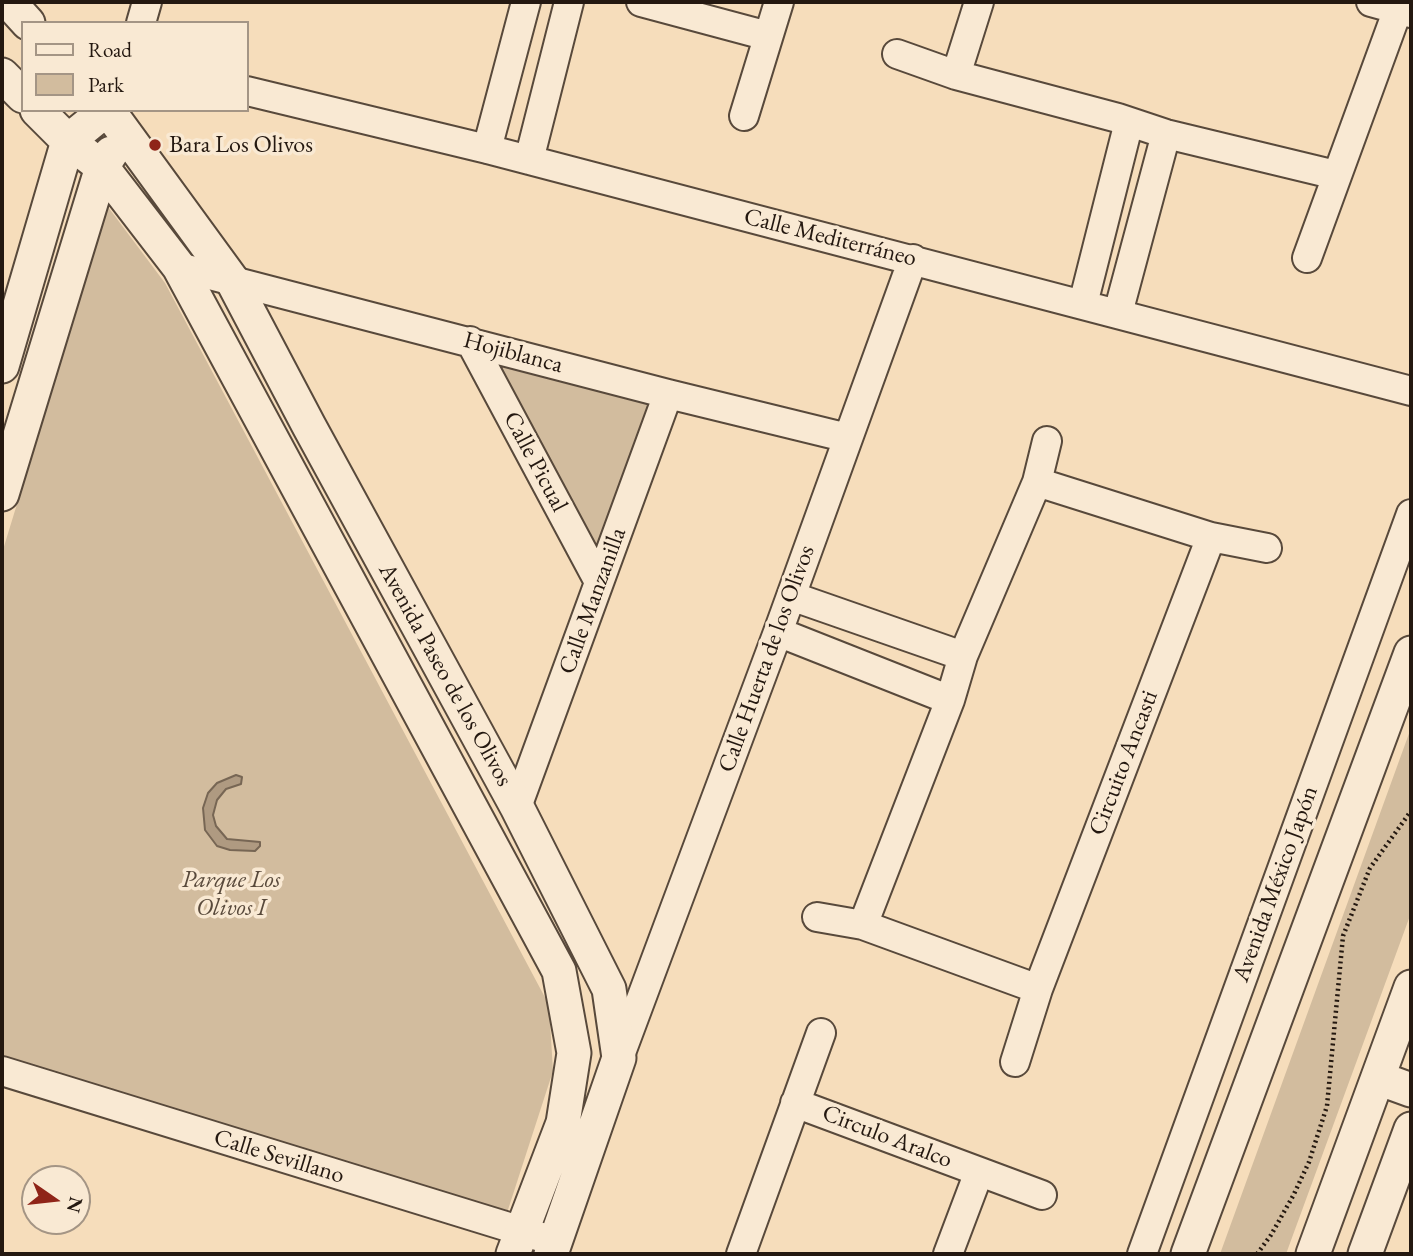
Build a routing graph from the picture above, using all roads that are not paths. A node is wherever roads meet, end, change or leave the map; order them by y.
1 (9, 2) edge
2 (147, 2) edge
3 (526, 2) edge
4 (569, 2) edge
5 (641, 2) edge
6 (779, 2) edge
7 (979, 2) edge
8 (1371, 2) edge
9 (1405, 11) edge
10 (26, 21) edge
11 (142, 21) edge
12 (146, 21) edge
13 (768, 36) junction
14 (897, 54) dead end
15 (2, 75) edge
16 (956, 75) junction
17 (248, 91) edge
18 (21, 94) edge
19 (39, 112) edge
20 (117, 116) edge
21 (744, 116) dead end
22 (1129, 122) junction
23 (1166, 134) junction
24 (68, 141) junction
25 (487, 149) junction
26 (529, 160) junction
27 (102, 167) junction
28 (1336, 176) junction
29 (1307, 258) dead end
30 (913, 259) junction
31 (179, 267) junction
32 (232, 280) junction
33 (1083, 304) junction
34 (1118, 313) junction
35 (470, 341) junction
36 (2, 366) edge
37 (1411, 391) edge
38 (668, 394) junction
39 (848, 438) junction
40 (1047, 441) dead end
41 (1037, 482) junction
42 (2, 494) edge
43 (1411, 514) edge
44 (1211, 537) junction
45 (1267, 548) dead end
46 (599, 582) junction
47 (791, 596) junction
48 (778, 632) junction
49 (1411, 653) edge
50 (963, 656) junction
51 (950, 700) junction
52 (517, 807) junction
53 (817, 917) dead end
54 (863, 925) junction
55 (1411, 987) edge
56 (1038, 989) junction
57 (821, 1032) dead end
58 (620, 1058) junction
59 (1015, 1062) dead end
60 (2, 1071) edge
61 (1378, 1078) junction
62 (1411, 1090) edge
63 (795, 1103) junction
64 (1411, 1129) edge
65 (979, 1172) junction
66 (1042, 1195) dead end
67 (517, 1243) edge
68 (553, 1248) edge
69 (741, 1254) edge
70 (948, 1254) edge
71 (1142, 1254) edge
72 (1188, 1254) edge
73 (1312, 1254) edge
74 (1365, 1254) edge

1 - 10 street
2 - 11 street
2 - 12 street
3 - 25 street
4 - 26 street
5 - 13 street
6 - 13 street
7 - 16 street
8 - 9 street
9 - 28 street
13 - 21 street
14 - 16 street
15 - 18 street
16 - 22 street
17 - 25 street, Calle Mediterráneo
19 - 24 street, Avenida Paseo de los Olivos
20 - 24 street
20 - 27 street
20 - 32 street, Avenida Paseo de los Olivos
22 - 23 street
22 - 33 street
23 - 28 street
23 - 34 street
24 - 27 street, Avenida Paseo de los Olivos
24 - 36 street
25 - 26 street, Calle Mediterráneo
26 - 30 street, Calle Mediterráneo
27 - 31 street, Avenida Paseo de los Olivos
27 - 42 street
28 - 29 street
30 - 33 street, Calle Mediterráneo
30 - 39 street, Calle Huerta de los Olivos
31 - 32 street, Hojiblanca
31 - 67 street, Avenida Paseo de los Olivos
32 - 35 street, Hojiblanca
32 - 52 street, Avenida Paseo de los Olivos
33 - 34 street, Calle Mediterráneo
34 - 37 street, Calle Mediterráneo
35 - 38 street, Hojiblanca
35 - 46 street, Calle Picual
38 - 39 street, Hojiblanca
38 - 46 street, Calle Manzanilla
39 - 47 street, Calle Huerta de los Olivos
40 - 41 street
41 - 44 street
41 - 50 street
43 - 71 street, Avenida México Japón
44 - 45 street
44 - 56 street, Circuito Ancasti
46 - 52 street, Calle Manzanilla
47 - 48 street, Calle Huerta de los Olivos
47 - 50 street
48 - 51 street
48 - 58 street, Calle Huerta de los Olivos
49 - 72 street, Avenida México Japón
50 - 51 street
51 - 54 street
52 - 58 street, Avenida Paseo de los Olivos
53 - 54 street
54 - 56 street
55 - 61 street
56 - 59 street, Circuito Ancasti
57 - 63 street, Circulo Aralco
58 - 68 street, Avenida Paseo de los Olivos
60 - 67 street, Calle Sevillano
61 - 62 street
61 - 73 street
63 - 65 street, Circulo Aralco
63 - 69 street, Circulo Aralco
64 - 74 street
65 - 66 street, Circulo Aralco
65 - 70 street, Circulo Aralco
67 - 68 street, Calle Sevillano

